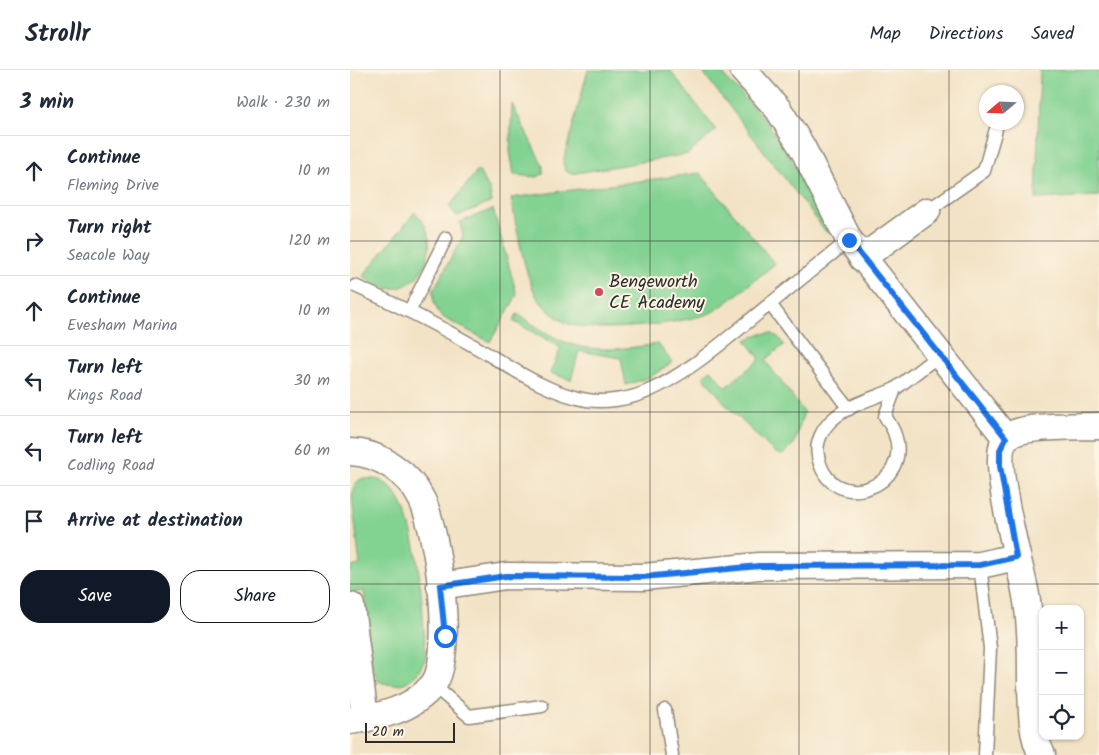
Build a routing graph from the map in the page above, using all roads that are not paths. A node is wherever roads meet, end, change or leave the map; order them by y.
1 (743, 70) edge
2 (996, 130) edge
3 (927, 211) joint
4 (446, 238) dead end
5 (856, 249) junction
6 (355, 286) dead end
7 (770, 304) junction
8 (410, 310) junction
9 (939, 355) junction
10 (895, 389) junction
11 (849, 409) junction
12 (1099, 426) edge
13 (1006, 438) junction
14 (350, 452) edge
15 (1016, 557) junction
16 (980, 565) junction
17 (440, 586) junction
18 (351, 606) edge
19 (433, 685) junction
20 (542, 706) dead end
21 (665, 710) dead end
22 (358, 720) edge
23 (672, 755) edge
24 (985, 755) edge
25 (1042, 755) edge

1 - 5 street
2 - 3 lane
3 - 5 street
4 - 8 lane
5 - 7 lane
5 - 9 street
6 - 8 lane
7 - 8 lane
7 - 11 lane
9 - 10 lane
9 - 13 street
10 - 11 lane
10 - 11 lane
12 - 13 street
13 - 15 street
14 - 17 street
15 - 16 street
15 - 25 street
16 - 17 street
16 - 24 lane
17 - 19 street
18 - 22 street
19 - 20 lane
19 - 22 street
21 - 23 lane

